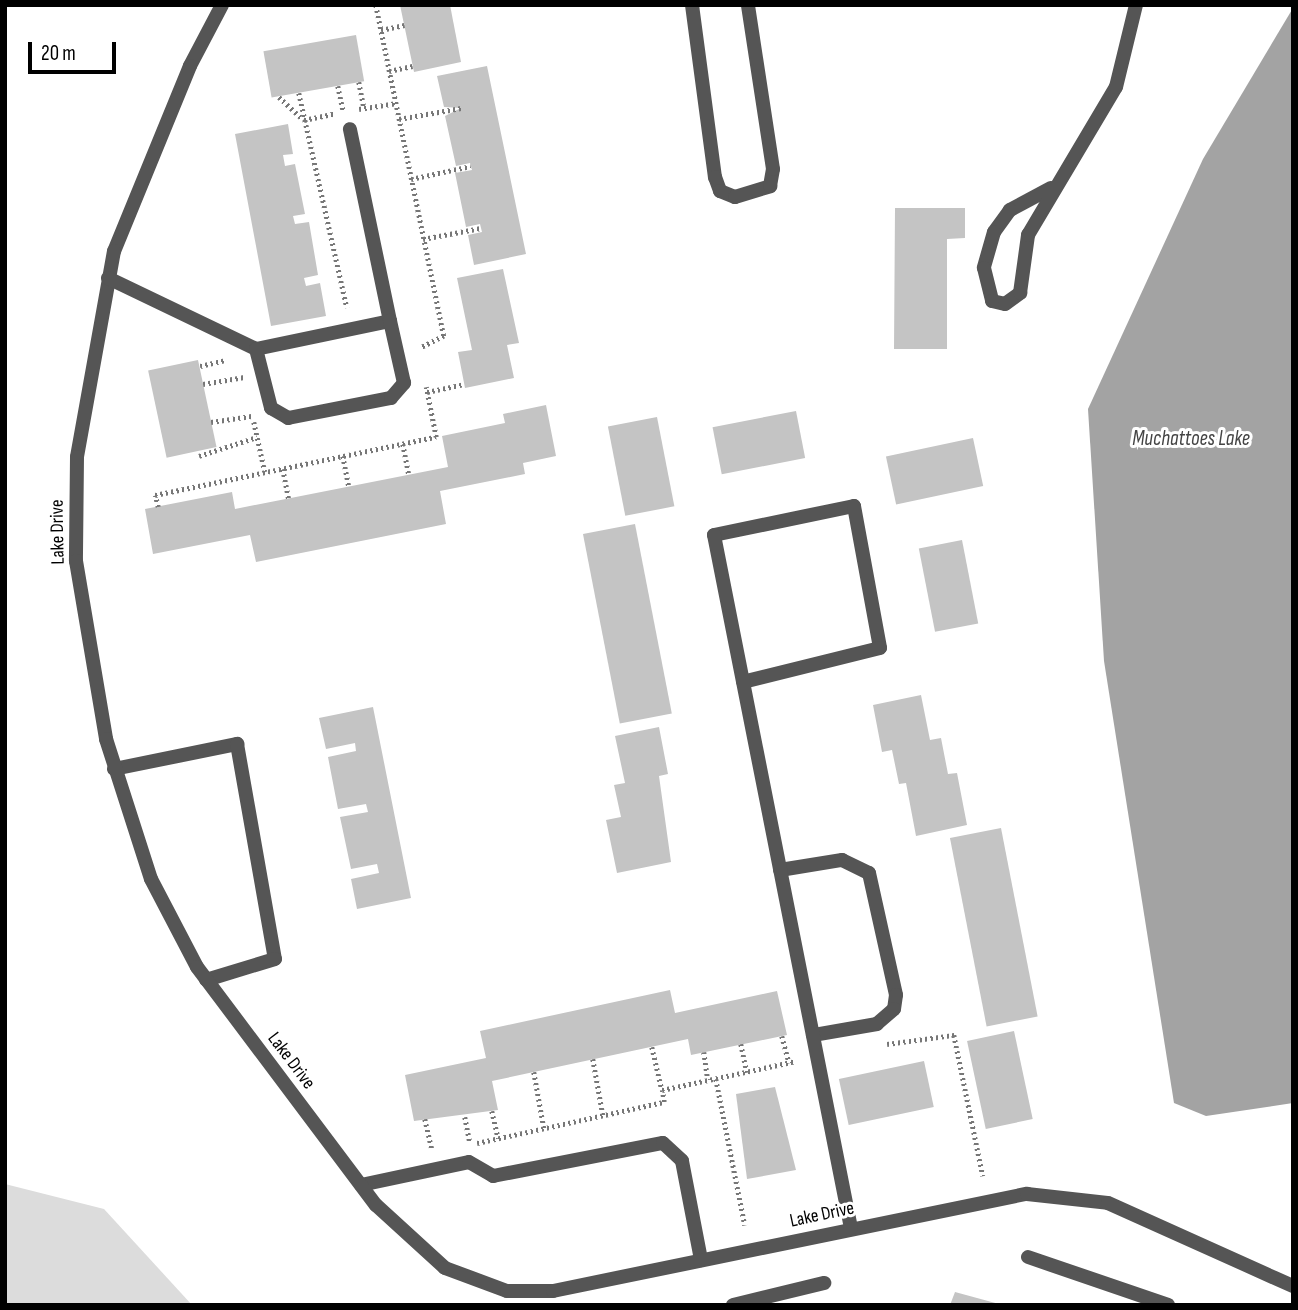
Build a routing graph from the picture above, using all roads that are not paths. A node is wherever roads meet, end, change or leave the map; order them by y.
1 (222, 5) edge
2 (692, 5) edge
3 (748, 5) edge
4 (1136, 5) edge
5 (350, 130) dead end
6 (1051, 188) junction
7 (108, 278) junction
8 (390, 321) junction
9 (256, 348) junction
10 (743, 682) junction
11 (114, 769) junction
12 (780, 870) junction
13 (206, 980) junction
14 (813, 1035) junction
15 (361, 1185) junction
16 (851, 1228) junction
17 (1028, 1257) dead end
18 (701, 1260) junction
19 (824, 1283) dead end
20 (1293, 1286) edge
21 (733, 1305) edge
22 (1168, 1305) edge

1 - 7 street, Lake Drive
2 - 3 street
4 - 6 street
5 - 8 street
6 - 6 street
7 - 9 street
7 - 11 street, Lake Drive
8 - 9 street
8 - 9 street
10 - 10 street
10 - 12 street
11 - 13 street, Lake Drive
11 - 13 street
12 - 14 street
12 - 14 street
13 - 15 street, Lake Drive
14 - 16 street
15 - 18 street, Lake Drive
15 - 18 street
16 - 18 street, Lake Drive
16 - 20 street, Lake Drive
17 - 22 street
19 - 21 street

